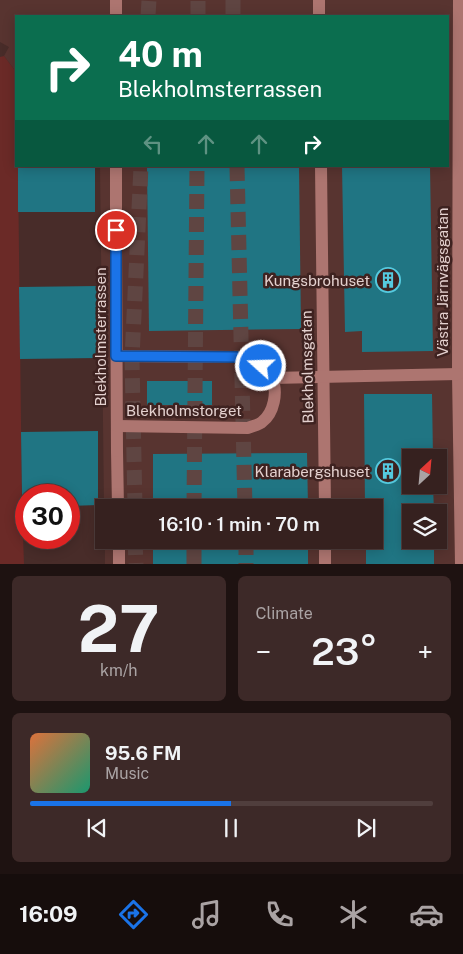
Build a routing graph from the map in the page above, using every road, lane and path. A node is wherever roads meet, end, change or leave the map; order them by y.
1 (116, 0) edge
2 (319, 0) edge
3 (459, 0) edge
4 (116, 15) edge
5 (319, 15) edge
6 (116, 167) edge
7 (321, 167) edge
8 (116, 356) junction
9 (458, 374) junction
10 (272, 378) junction
11 (117, 426) junction
12 (118, 499) edge
13 (325, 499) edge
14 (119, 549) edge
15 (325, 549) edge
16 (119, 564) edge
17 (326, 564) edge
18 (462, 564) edge

1 - 4 street
2 - 5 street
3 - 9 street, Västra Järnvägsgatan, bridge
6 - 8 street, Blekholmsterrassen, bridge
7 - 13 street, Blekholmsgatan
8 - 10 street, bridge
8 - 11 street, Blekholmsterrassen, bridge
9 - 10 street, bridge
9 - 18 street, Västra Järnvägsgatan, bridge
10 - 11 street, Blekholmstorget, bridge
11 - 12 street, Blekholmsterrassen, bridge
14 - 16 street
15 - 17 street

